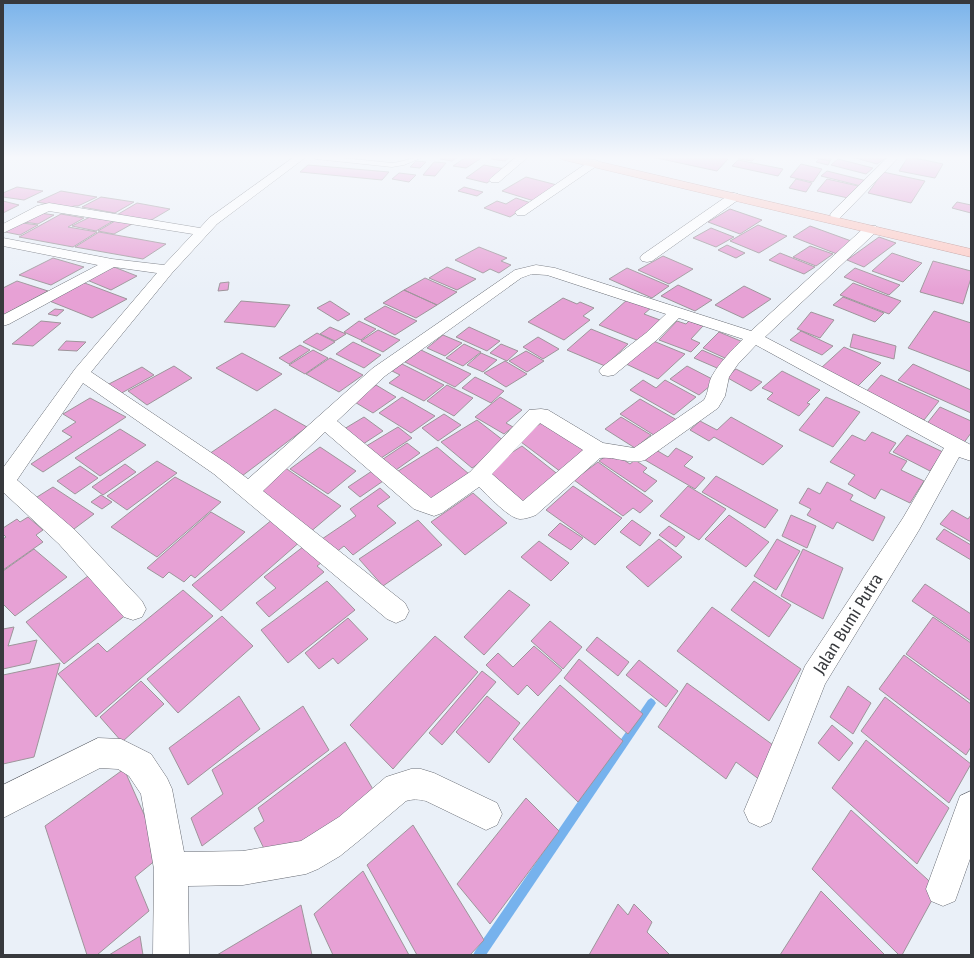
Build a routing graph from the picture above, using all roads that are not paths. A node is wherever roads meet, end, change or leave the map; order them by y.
1 (240, 202) edge
2 (536, 202) edge
3 (727, 202) edge
4 (754, 202) edge
5 (780, 202) edge
6 (849, 202) edge
7 (521, 212) dead end
8 (836, 215) junction
9 (3, 229) edge
10 (871, 229) junction
11 (202, 232) junction
12 (5, 244) edge
13 (971, 247) edge
14 (971, 253) edge
15 (647, 258) dead end
16 (112, 263) junction
17 (167, 270) junction
18 (677, 312) junction
19 (3, 321) edge
20 (754, 338) junction
21 (608, 372) dead end
22 (81, 373) junction
23 (324, 421) junction
24 (599, 450) junction
25 (963, 450) edge
26 (477, 478) junction
27 (4, 482) edge
28 (249, 491) junction
29 (133, 609) dead end
30 (396, 612) dead end
31 (3, 802) edge
32 (971, 807) edge
33 (760, 812) dead end
34 (486, 814) dead end
35 (171, 869) junction
36 (943, 888) dead end
37 (172, 955) edge

1 - 11 street
2 - 7 street
3 - 15 street
4 - 10 highway
5 - 8 highway
6 - 8 street
8 - 13 highway
9 - 11 street
10 - 14 highway
10 - 20 street
11 - 17 street
12 - 16 street
16 - 17 street
16 - 19 street
17 - 22 street
18 - 20 street
18 - 21 street
18 - 23 street
20 - 24 street
20 - 25 street
22 - 27 street
22 - 28 street
23 - 26 street
23 - 28 street
24 - 26 street
24 - 26 street
25 - 33 street, Jalan Bumi Putra
27 - 29 street
28 - 30 street
31 - 35 street
32 - 36 street
34 - 35 street
35 - 37 street

